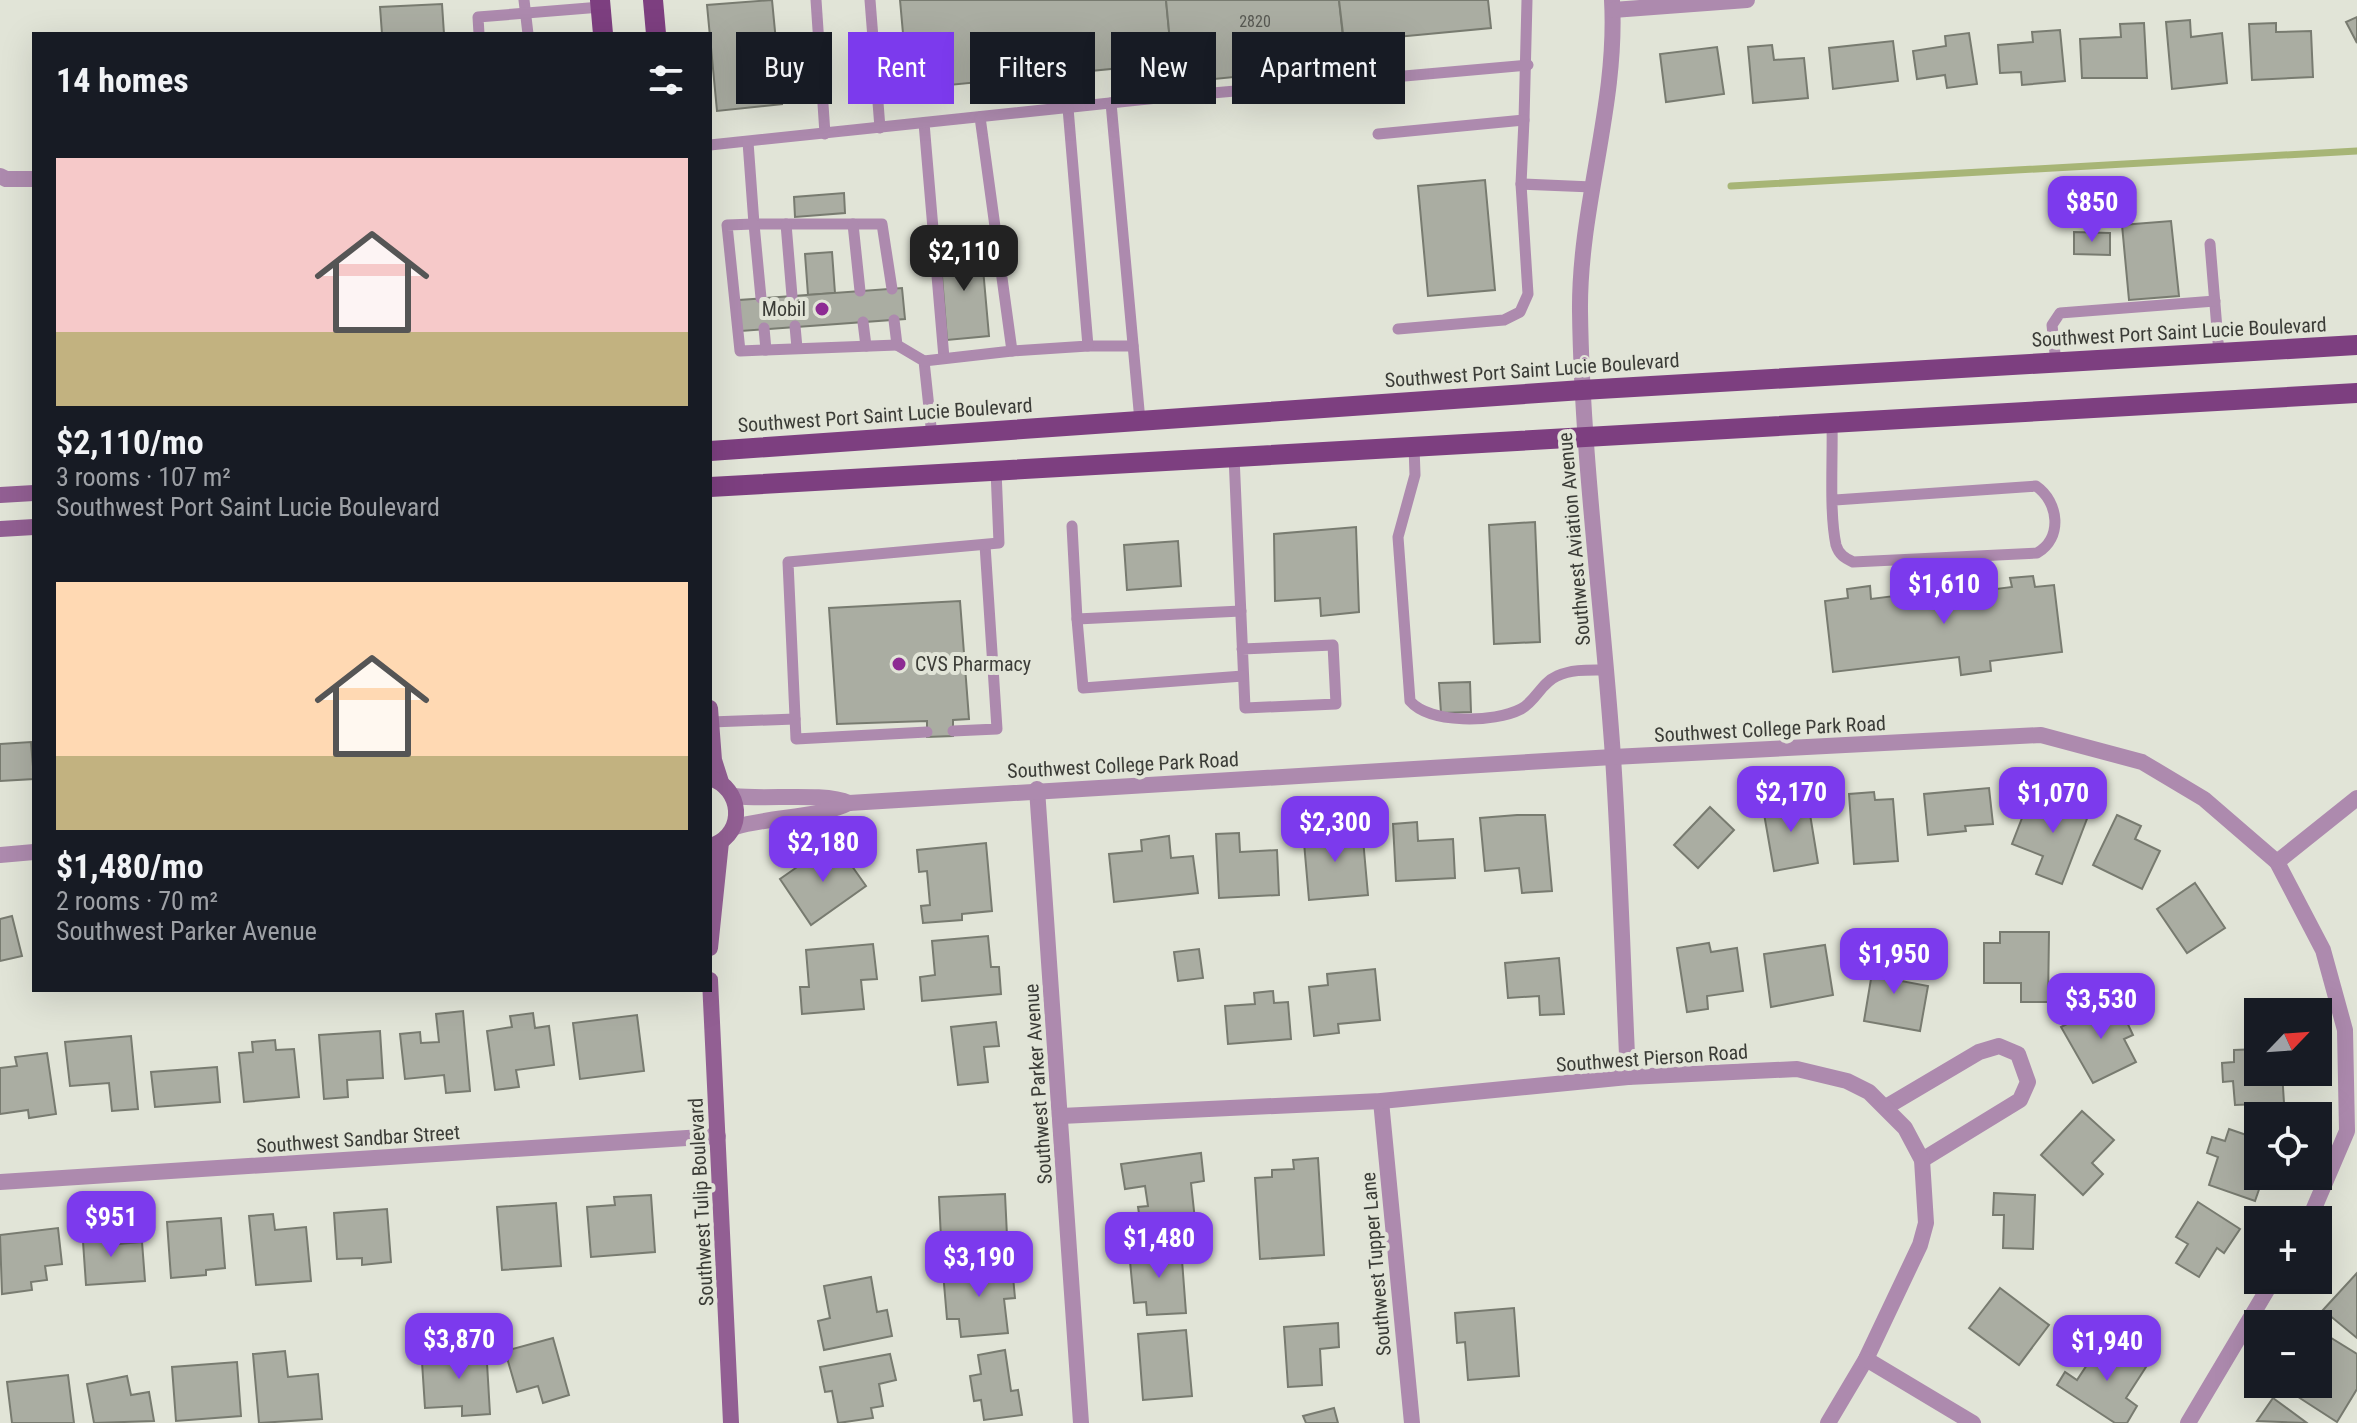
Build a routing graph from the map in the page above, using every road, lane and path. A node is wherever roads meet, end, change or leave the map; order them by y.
1 (524, 0) edge
2 (653, 0) edge
3 (816, 0) edge
4 (870, 0) edge
5 (1527, 0) edge
6 (1747, 0) edge
7 (600, 4) edge
8 (1613, 5) edge
9 (526, 13) junction
10 (479, 32) edge
11 (528, 32) edge
12 (603, 32) edge
13 (656, 32) edge
14 (1528, 65) junction
15 (1216, 93) edge
16 (1111, 103) edge
17 (1111, 104) edge
18 (1068, 108) junction
19 (980, 117) junction
20 (1524, 120) junction
21 (924, 123) junction
22 (880, 128) junction
23 (825, 134) junction
24 (1378, 134) dead end
25 (748, 142) junction
26 (712, 145) edge
27 (0, 176) edge
28 (32, 179) edge
29 (1521, 184) junction
30 (1592, 187) junction
31 (754, 224) junction
32 (786, 224) junction
33 (853, 224) junction
34 (2210, 244) dead end
35 (892, 289) dead end
36 (860, 291) dead end
37 (792, 296) dead end
38 (761, 298) dead end
39 (2215, 301) junction
40 (894, 320) dead end
41 (863, 322) dead end
42 (795, 326) dead end
43 (764, 328) dead end
44 (1398, 329) dead end
45 (897, 345) junction
46 (2357, 345) edge
47 (866, 346) junction
48 (1088, 346) junction
49 (1133, 346) junction
50 (797, 348) junction
51 (766, 350) junction
52 (1012, 351) junction
53 (2219, 353) junction
54 (944, 358) junction
55 (924, 361) junction
56 (2056, 363) junction
57 (1582, 390) junction
58 (2357, 393) edge
59 (1140, 421) junction
60 (1832, 422) junction
61 (932, 436) junction
62 (1586, 436) junction
63 (1414, 446) junction
64 (712, 451) edge
65 (1234, 456) junction
66 (996, 470) junction
67 (712, 487) edge
68 (32, 493) edge
69 (0, 495) edge
70 (1835, 500) junction
71 (1072, 526) dead end
72 (32, 527) edge
73 (0, 529) edge
74 (985, 545) junction
75 (1241, 611) junction
76 (1077, 619) junction
77 (1242, 649) junction
78 (1605, 670) junction
79 (1243, 676) junction
80 (795, 719) junction
81 (712, 722) edge
82 (953, 731) dead end
83 (927, 732) dead end
84 (712, 735) edge
85 (1613, 757) junction
86 (716, 780) edge
87 (1037, 789) junction
88 (734, 796) junction
89 (2357, 798) edge
90 (849, 803) junction
91 (735, 827) junction
92 (716, 845) edge
93 (32, 852) edge
94 (0, 855) edge
95 (2277, 862) junction
96 (712, 914) edge
97 (711, 992) edge
98 (1628, 1077) junction
99 (1381, 1101) junction
100 (1886, 1107) junction
101 (1061, 1116) junction
102 (718, 1136) junction
103 (1922, 1160) junction
104 (0, 1182) edge
105 (2315, 1206) edge
106 (2265, 1294) edge
107 (1866, 1359) junction
108 (731, 1423) edge
109 (1081, 1423) edge
110 (1412, 1423) edge
111 (1828, 1423) edge
112 (1973, 1423) edge
113 (2188, 1423) edge

1 - 9 lane
2 - 13 main road
3 - 23 lane
4 - 22 lane
5 - 14 lane
6 - 8 street
7 - 9 lane
7 - 12 main road
8 - 30 street, Southwest Aviation Avenue
9 - 10 lane
9 - 11 lane
14 - 15 lane
14 - 20 lane
16 - 18 lane
17 - 49 lane
18 - 19 lane
18 - 48 lane
19 - 21 lane
19 - 52 lane
20 - 24 lane
20 - 29 lane
21 - 22 lane
21 - 54 lane
22 - 23 lane
23 - 25 lane
25 - 26 lane
25 - 31 lane
27 - 28 street
29 - 30 lane
29 - 44 lane
30 - 57 street, Southwest Aviation Avenue
31 - 32 lane
31 - 38 lane
31 - 51 lane
32 - 33 lane
32 - 37 lane
33 - 35 lane
33 - 36 lane
34 - 39 lane
39 - 53 lane
39 - 56 lane
40 - 45 lane
41 - 47 lane
42 - 50 lane
43 - 51 lane
45 - 47 lane
45 - 55 lane
46 - 53 main road, Southwest Port Saint Lucie Boulevard
47 - 50 lane
48 - 49 lane
48 - 52 lane
49 - 59 lane
50 - 51 lane
52 - 54 lane
53 - 56 main road, Southwest Port Saint Lucie Boulevard
54 - 55 lane
55 - 61 lane
56 - 57 main road, Southwest Port Saint Lucie Boulevard
57 - 59 main road, Southwest Port Saint Lucie Boulevard
57 - 62 street, Southwest Aviation Avenue
58 - 60 main road
59 - 61 main road, Southwest Port Saint Lucie Boulevard
60 - 62 main road
60 - 70 lane
61 - 64 main road, Southwest Port Saint Lucie Boulevard
62 - 63 main road
62 - 78 street, Southwest Aviation Avenue
63 - 65 main road
63 - 78 lane
65 - 66 main road
65 - 75 lane
66 - 67 main road
66 - 74 lane
68 - 69 street
70 - 70 lane
71 - 76 lane
72 - 73 street
74 - 80 lane
74 - 82 lane
75 - 76 lane
75 - 77 lane
76 - 79 lane
77 - 79 lane
77 - 79 lane
78 - 85 street, Southwest Aviation Avenue
80 - 81 lane
80 - 83 lane
84 - 86 street
85 - 87 street, Southwest College Park Road
85 - 95 street, Southwest College Park Road
85 - 98 street, Southwest Aviation Avenue
86 - 88 street
87 - 90 street, Southwest College Park Road
87 - 101 street, Southwest Parker Avenue
88 - 90 street, Southwest College Park Road
88 - 91 street
89 - 95 street
90 - 91 street, Southwest College Park Road
91 - 92 street
92 - 96 street
93 - 94 street
95 - 105 street, Southwest College Park Road
97 - 102 street, Southwest Tulip Boulevard
98 - 99 street, Southwest Pierson Road
98 - 100 street, Southwest Pierson Road
99 - 101 street, Southwest Pierson Road
99 - 110 street, Southwest Tupper Lane
100 - 103 street, Southwest Pierson Road
100 - 103 street
101 - 109 street, Southwest Parker Avenue
102 - 104 street, Southwest Sandbar Street
102 - 108 street, Southwest Tulip Boulevard
103 - 107 street, Southwest Pierson Road
106 - 113 street
107 - 111 street, Southwest Pierson Road
107 - 112 street

